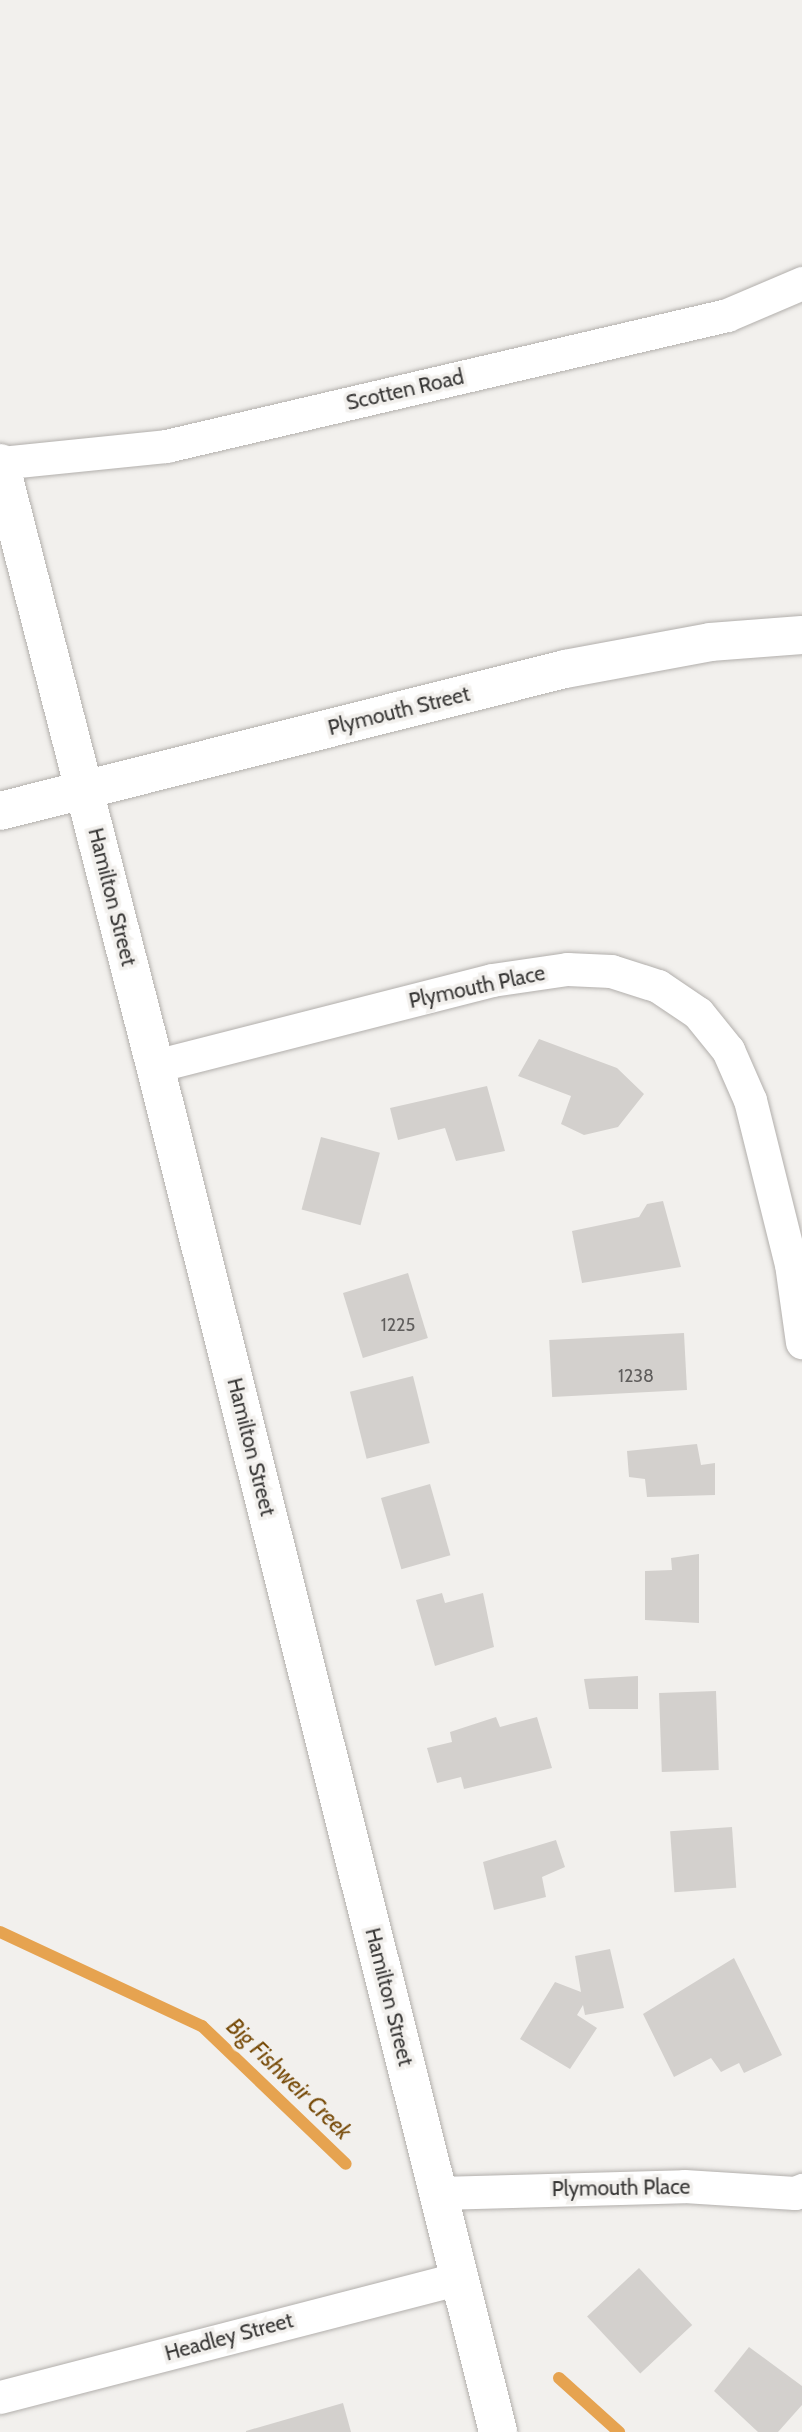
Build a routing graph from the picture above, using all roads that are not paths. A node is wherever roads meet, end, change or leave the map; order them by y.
1 (802, 282) edge
2 (0, 463) edge
3 (802, 635) edge
4 (85, 790) junction
5 (0, 811) edge
6 (155, 1066) junction
7 (802, 1342) edge
8 (802, 2190) edge
9 (439, 2193) junction
10 (459, 2278) junction
11 (0, 2397) edge
12 (498, 2432) edge

1 - 2 street, Scotten Road
2 - 4 street, Hamilton Street
3 - 4 street, Plymouth Street
4 - 5 street, Plymouth Street
4 - 6 street, Hamilton Street
6 - 7 street, Plymouth Place
6 - 9 street, Hamilton Street
8 - 9 street, Plymouth Place
9 - 10 street, Hamilton Street
10 - 11 street, Headley Street
10 - 12 street, Hamilton Street

